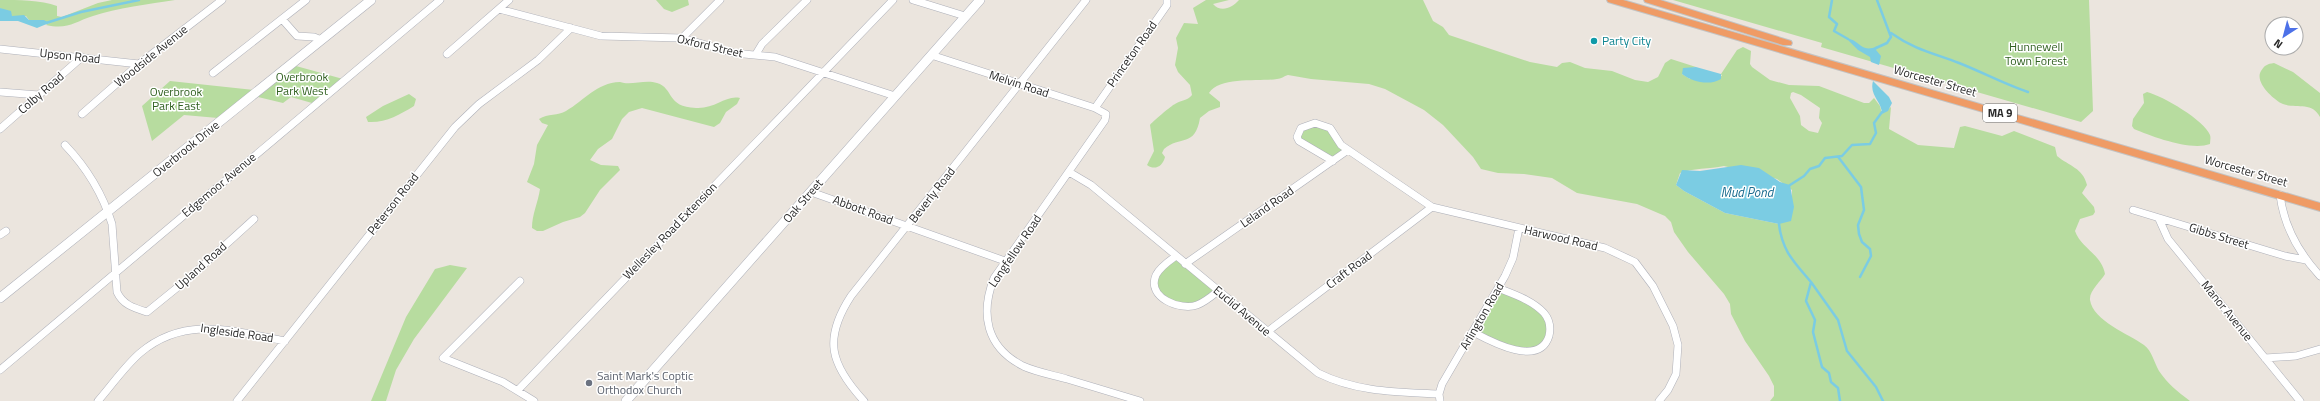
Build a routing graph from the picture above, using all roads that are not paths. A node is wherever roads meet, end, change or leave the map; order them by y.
1 (222, 0) edge
2 (306, 0) edge
3 (371, 0) edge
4 (440, 0) edge
5 (509, 0) edge
6 (720, 0) edge
7 (807, 0) edge
8 (894, 0) edge
9 (913, 0) edge
10 (980, 0) edge
11 (1086, 0) edge
12 (1168, 0) edge
13 (1612, 0) edge
14 (1649, 0) edge
15 (499, 9) junction
16 (966, 16) junction
17 (282, 19) junction
18 (571, 28) junction
19 (682, 38) junction
20 (321, 40) junction
21 (0, 49) edge
22 (447, 54) dead end
23 (756, 54) junction
24 (931, 55) junction
25 (82, 57) junction
26 (139, 64) junction
27 (213, 73) dead end
28 (822, 73) junction
29 (1020, 84) junction
30 (0, 92) edge
31 (39, 95) junction
32 (895, 96) junction
33 (1095, 108) junction
34 (82, 114) dead end
35 (1106, 114) joint
36 (0, 129) edge
37 (66, 145) dead end
38 (1348, 150) junction
39 (1333, 160) junction
40 (1069, 172) junction
41 (810, 192) junction
42 (2280, 195) junction
43 (2320, 199) edge
44 (1432, 207) junction
45 (2320, 207) edge
46 (2132, 210) dead end
47 (107, 212) junction
48 (254, 219) dead end
49 (2159, 219) junction
50 (907, 226) junction
51 (1519, 228) junction
52 (1176, 256) junction
53 (2306, 260) junction
54 (1005, 261) junction
55 (1186, 264) junction
56 (115, 271) junction
57 (2320, 276) edge
58 (520, 281) dead end
59 (1498, 288) junction
60 (1218, 291) junction
61 (0, 298) edge
62 (1267, 332) junction
63 (1473, 332) junction
64 (285, 341) junction
65 (2320, 349) edge
66 (2265, 358) junction
67 (0, 370) edge
68 (518, 390) junction
69 (1439, 397) edge
70 (98, 401) edge
71 (237, 401) edge
72 (534, 401) edge
73 (626, 401) edge
74 (864, 401) edge
75 (1140, 401) edge
76 (1659, 401) edge
77 (2300, 401) edge

1 - 26 street, Woodside Avenue
2 - 17 street
3 - 20 main road, Overbrook Drive
4 - 56 street, Edgemoor Avenue
5 - 15 street
6 - 19 street
7 - 23 street
8 - 28 street, Wellesley Road Extension
9 - 16 street
10 - 16 main road, Oak Street
11 - 29 street, Beverly Road
12 - 33 street, Princeton Road
13 - 42 highway, Worcester Street / MA 9
14 - 43 highway, Worcester Street / MA 9
15 - 18 street, Oxford Street
15 - 22 street
16 - 24 main road, Oak Street
17 - 20 street
17 - 27 street
18 - 19 street, Oxford Street
18 - 64 street, Peterson Road
19 - 23 street, Oxford Street
20 - 47 main road, Overbrook Drive
21 - 25 street, Upson Road
23 - 28 street, Oxford Street
24 - 29 street, Melvin Road
24 - 32 main road, Oak Street
25 - 26 street, Upson Road
25 - 31 street, Colby Road
26 - 34 street, Woodside Avenue
28 - 32 street, Oxford Street
28 - 68 street, Wellesley Road Extension
29 - 33 street, Melvin Road
29 - 50 street, Beverly Road
30 - 31 street
31 - 36 street, Colby Road
32 - 41 main road, Oak Street
33 - 35 street, Melvin Road
35 - 40 street, Longfellow Road
37 - 47 street
38 - 39 street, Leland Road
38 - 39 street, Harwood Road
38 - 44 street, Harwood Road
39 - 55 street, Leland Road
40 - 52 street, Euclid Avenue
40 - 54 street, Longfellow Road
41 - 50 street, Abbott Road
41 - 73 main road, Oak Street
42 - 45 highway, Worcester Street / MA 9
42 - 53 street
44 - 51 street, Harwood Road
44 - 62 street, Craft Road
46 - 49 street, Gibbs Street
47 - 56 street
47 - 61 main road, Overbrook Drive
48 - 56 street, Upland Road
49 - 53 street, Gibbs Street
49 - 66 street, Manor Avenue
50 - 54 street, Abbott Road
50 - 74 street, Beverly Road
51 - 59 street, Arlington Road
51 - 76 street, Harwood Road
52 - 55 street, Euclid Avenue
52 - 60 street
53 - 57 street
54 - 75 street, Longfellow Road
55 - 60 street, Euclid Avenue
56 - 67 street, Edgemoor Avenue
58 - 68 street
59 - 63 street, Arlington Road
59 - 63 street
60 - 62 street, Euclid Avenue
62 - 69 street, Euclid Avenue
63 - 69 street, Arlington Road
64 - 70 street, Ingleside Road
64 - 71 street, Peterson Road
65 - 66 street
66 - 77 street, Manor Avenue
68 - 72 street

